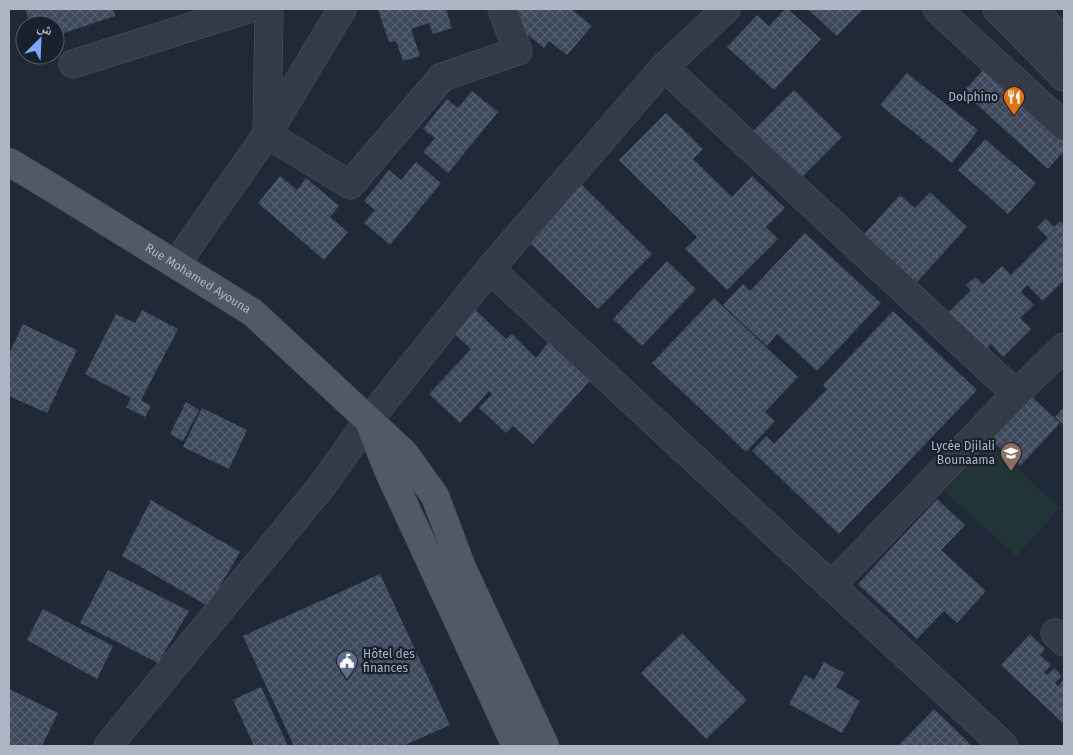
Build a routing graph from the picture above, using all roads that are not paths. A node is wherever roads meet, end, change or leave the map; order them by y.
1 (248, 9) edge
2 (268, 9) edge
3 (342, 9) edge
4 (502, 9) edge
5 (726, 9) edge
6 (938, 9) edge
7 (997, 9) edge
8 (1032, 9) edge
9 (1064, 41) edge
10 (73, 64) dead end
11 (664, 67) junction
12 (1064, 77) edge
13 (1064, 126) edge
14 (266, 134) junction
15 (9, 162) edge
16 (176, 264) junction
17 (490, 269) junction
18 (1064, 347) edge
19 (1016, 394) junction
20 (369, 420) junction
21 (831, 586) junction
22 (108, 746) edge
23 (516, 746) edge
24 (545, 746) edge
25 (1004, 746) edge

1 - 10 street
2 - 14 street
3 - 14 street
4 - 14 street
5 - 11 street
6 - 13 street
7 - 12 street
8 - 9 street
11 - 17 street
11 - 19 street
14 - 16 street
15 - 16 main road, Rue Mohamed Ayouna
16 - 20 main road, Rue Mohamed Ayouna
17 - 20 street
17 - 21 street
18 - 19 street
19 - 21 street
20 - 22 street
20 - 23 main road
20 - 24 main road, Rue Mohamed Ayouna
21 - 25 street

